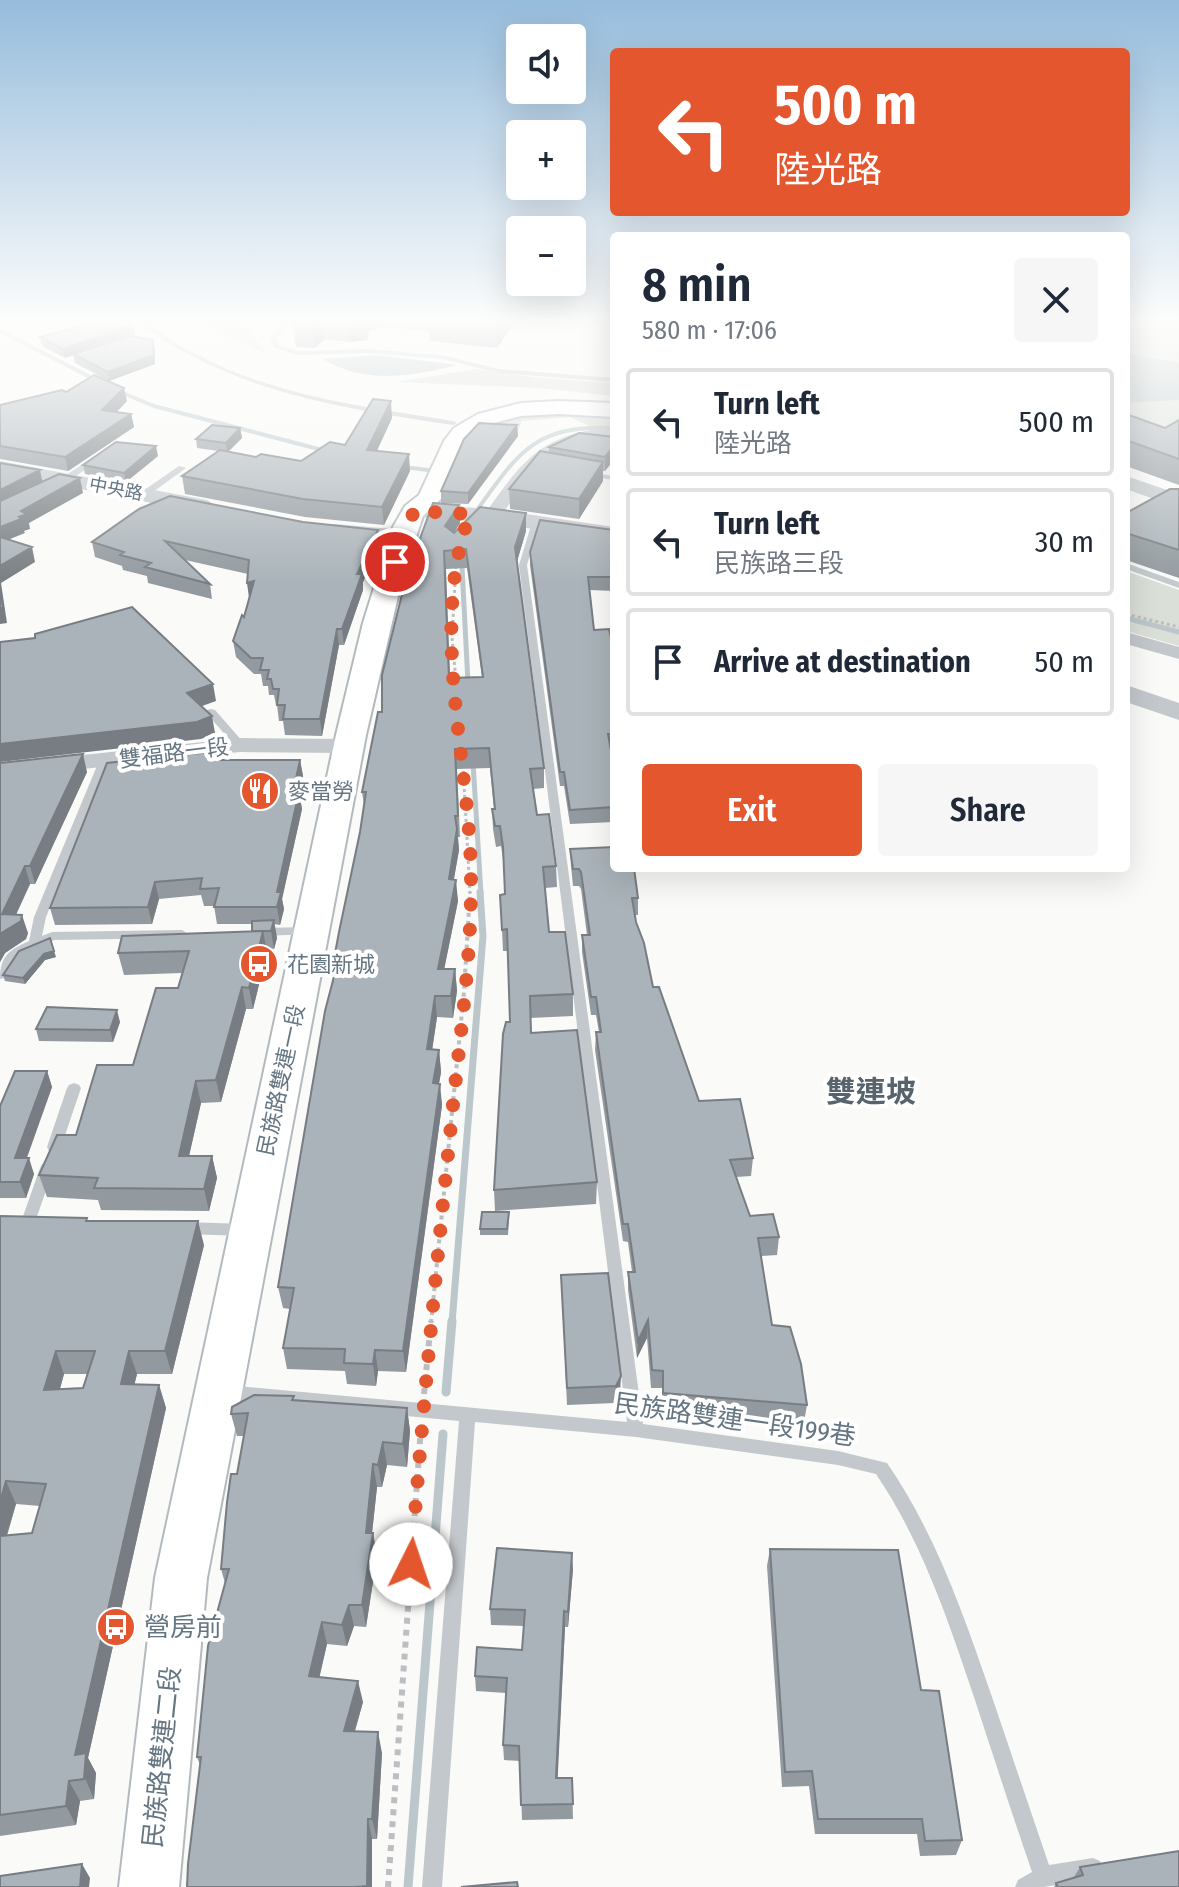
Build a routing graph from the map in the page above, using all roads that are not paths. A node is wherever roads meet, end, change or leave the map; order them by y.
1 (365, 409) edge
2 (488, 409) edge
3 (553, 409) edge
4 (453, 423) junction
5 (610, 435) edge
6 (100, 456) edge
7 (0, 467) edge
8 (182, 468) dead end
9 (573, 471) edge
10 (1130, 475) edge
11 (610, 477) edge
12 (59, 483) junction
13 (1130, 483) edge
14 (143, 495) junction
15 (1178, 497) edge
16 (223, 511) edge
17 (1150, 513) edge
18 (481, 515) junction
19 (536, 522) junction
20 (408, 524) junction
21 (318, 529) edge
22 (610, 533) edge
23 (1130, 567) edge
24 (1179, 585) edge
25 (1130, 639) edge
26 (1179, 653) edge
27 (1130, 694) edge
28 (211, 712) edge
29 (1179, 712) edge
30 (240, 745) junction
31 (349, 746) junction
32 (104, 761) junction
33 (0, 771) edge
34 (313, 931) junction
35 (252, 932) edge
36 (191, 933) edge
37 (35, 941) junction
38 (1, 969) edge
39 (74, 1088) dead end
40 (29, 1222) edge
41 (167, 1227) edge
42 (249, 1230) junction
43 (217, 1391) junction
44 (467, 1416) junction
45 (636, 1430) junction
46 (1118, 1865) edge
47 (1043, 1876) junction
48 (149, 1887) edge
49 (432, 1887) edge
50 (1025, 1887) edge

1 - 4 lane
2 - 4 main road
3 - 20 main road
4 - 20 main road
5 - 18 street
6 - 12 lane, 中央路
7 - 12 street, 中央路
8 - 14 lane
9 - 11 lane
10 - 15 street
12 - 14 street, 中央路
13 - 15 street
14 - 16 street, 中央路
15 - 17 street
18 - 19 street
18 - 20 street
19 - 22 street
19 - 45 lane
20 - 21 street
20 - 31 main road, 民族路雙連一段
23 - 24 lane
25 - 26 street
27 - 29 street
28 - 30 lane
30 - 31 street, 雙福路一段
30 - 32 street, 雙福路一段
31 - 34 main road, 民族路雙連一段
32 - 33 street, 雙福路一段
32 - 37 lane
34 - 35 lane
34 - 42 main road, 民族路雙連一段
36 - 37 lane
37 - 38 lane
39 - 40 lane
41 - 42 lane
42 - 43 main road, 民族路雙連一段
43 - 44 lane, 民族路雙連一段199巷
43 - 48 main road, 民族路雙連二段
44 - 45 lane, 民族路雙連一段199巷
44 - 49 lane
45 - 47 lane, 民族路雙連一段199巷
46 - 47 lane
47 - 50 lane

